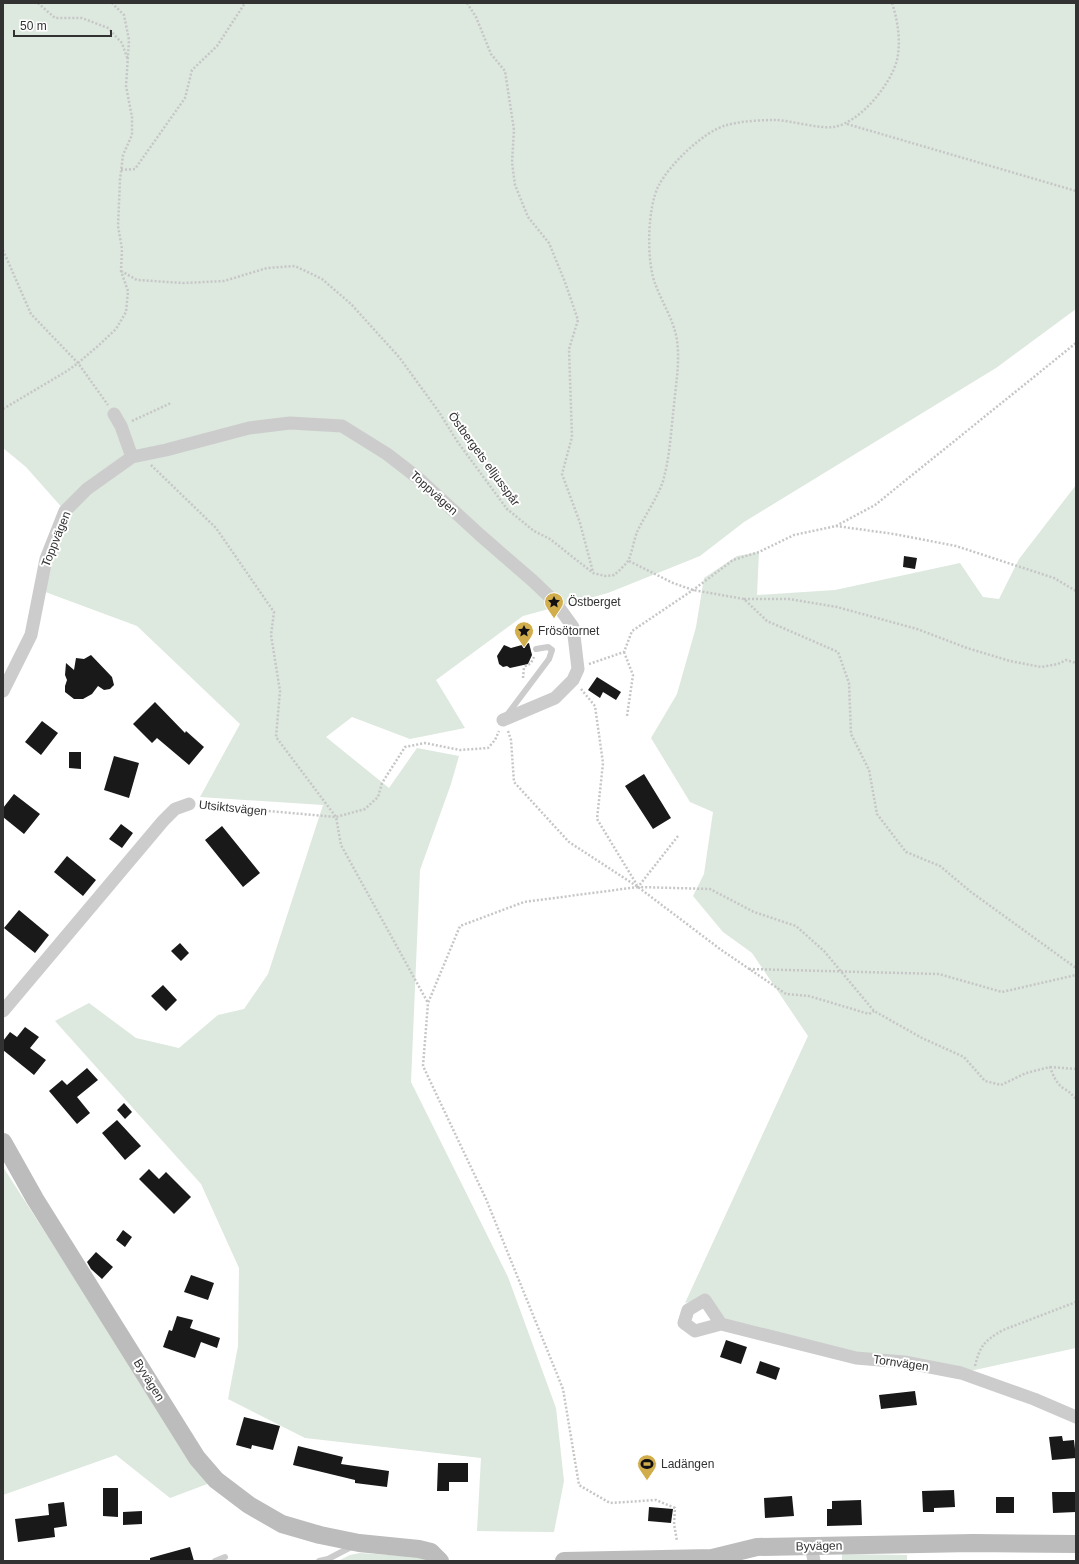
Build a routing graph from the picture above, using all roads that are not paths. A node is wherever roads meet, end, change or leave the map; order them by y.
1 (114, 414) road end
2 (136, 456) junction
3 (536, 649) road end
4 (3, 691) edge
5 (504, 720) joint
6 (189, 804) road end
7 (3, 1011) edge
8 (3, 1142) edge
9 (721, 1324) dead end
10 (1076, 1417) edge
11 (359, 1543) junction
12 (1076, 1544) edge
13 (813, 1553) edge
14 (225, 1557) dead end
15 (215, 1561) edge
16 (319, 1561) edge
17 (440, 1561) edge
18 (564, 1561) edge

1 - 2 street
2 - 4 street, Toppvägen
2 - 5 street, Toppvägen
3 - 5 lane
6 - 7 street, Utsiktsvägen
8 - 11 street, Byvägen
9 - 10 street, Tornvägen
11 - 16 lane
11 - 17 street, Byvägen
12 - 13 street, Byvägen
13 - 18 street, Byvägen
14 - 15 lane

